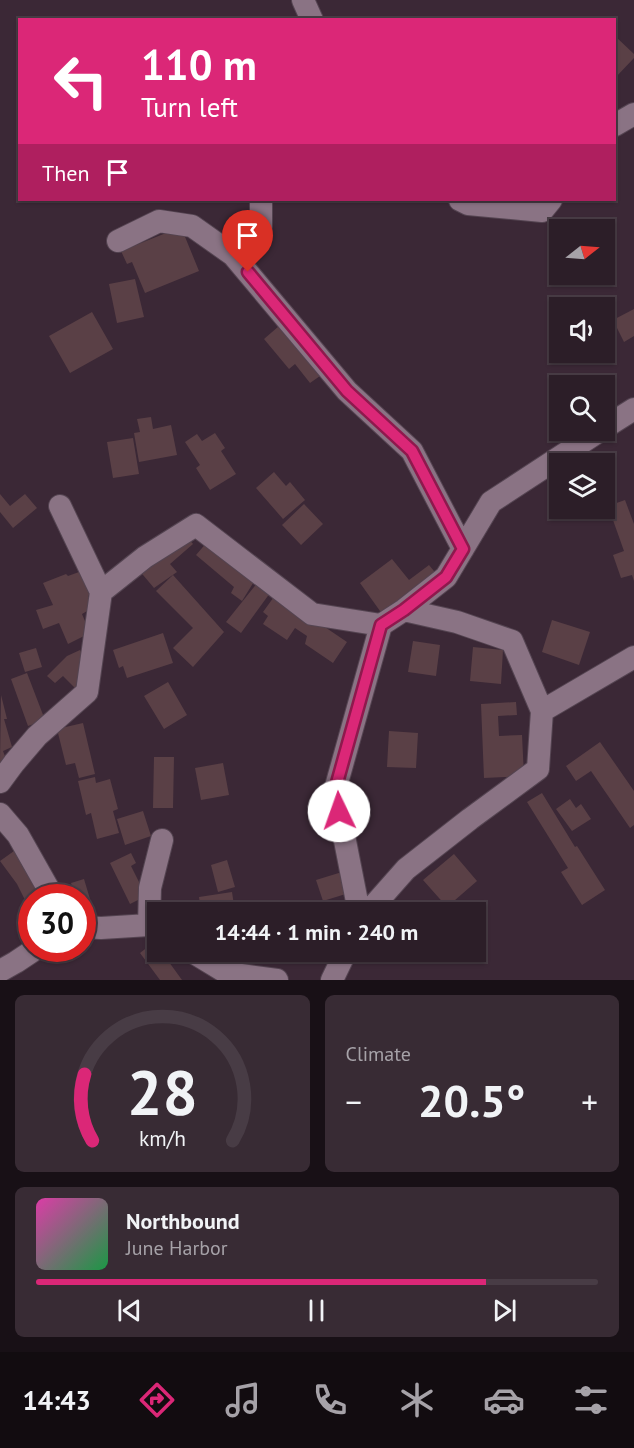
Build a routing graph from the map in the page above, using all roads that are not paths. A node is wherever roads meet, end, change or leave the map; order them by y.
1 (634, 114) edge
2 (616, 124) edge
3 (261, 201) edge
4 (462, 201) edge
5 (550, 201) edge
6 (118, 241) dead end
7 (233, 255) junction
8 (634, 409) edge
9 (615, 421) edge
10 (585, 441) edge
11 (60, 506) dead end
12 (463, 549) junction
13 (101, 592) junction
14 (404, 610) junction
15 (381, 625) junction
16 (634, 657) edge
17 (542, 711) junction
18 (0, 782) edge
19 (0, 814) edge
20 (162, 840) dead end
21 (46, 884) edge
22 (151, 902) edge
23 (357, 902) edge
24 (377, 902) edge
25 (147, 927) edge
26 (96, 928) edge
27 (18, 961) edge
28 (209, 962) edge
29 (341, 962) edge
30 (0, 971) edge
31 (277, 980) edge
32 (332, 980) edge

1 - 2 street
3 - 7 street
4 - 5 street
6 - 7 street
7 - 12 street
8 - 9 street
10 - 12 street
11 - 13 street
12 - 14 street
13 - 15 street
13 - 18 street
14 - 15 street
14 - 17 street
15 - 23 street
16 - 17 street
17 - 24 street
19 - 21 street
20 - 22 street
25 - 26 street
27 - 30 street
28 - 31 street
29 - 32 street

